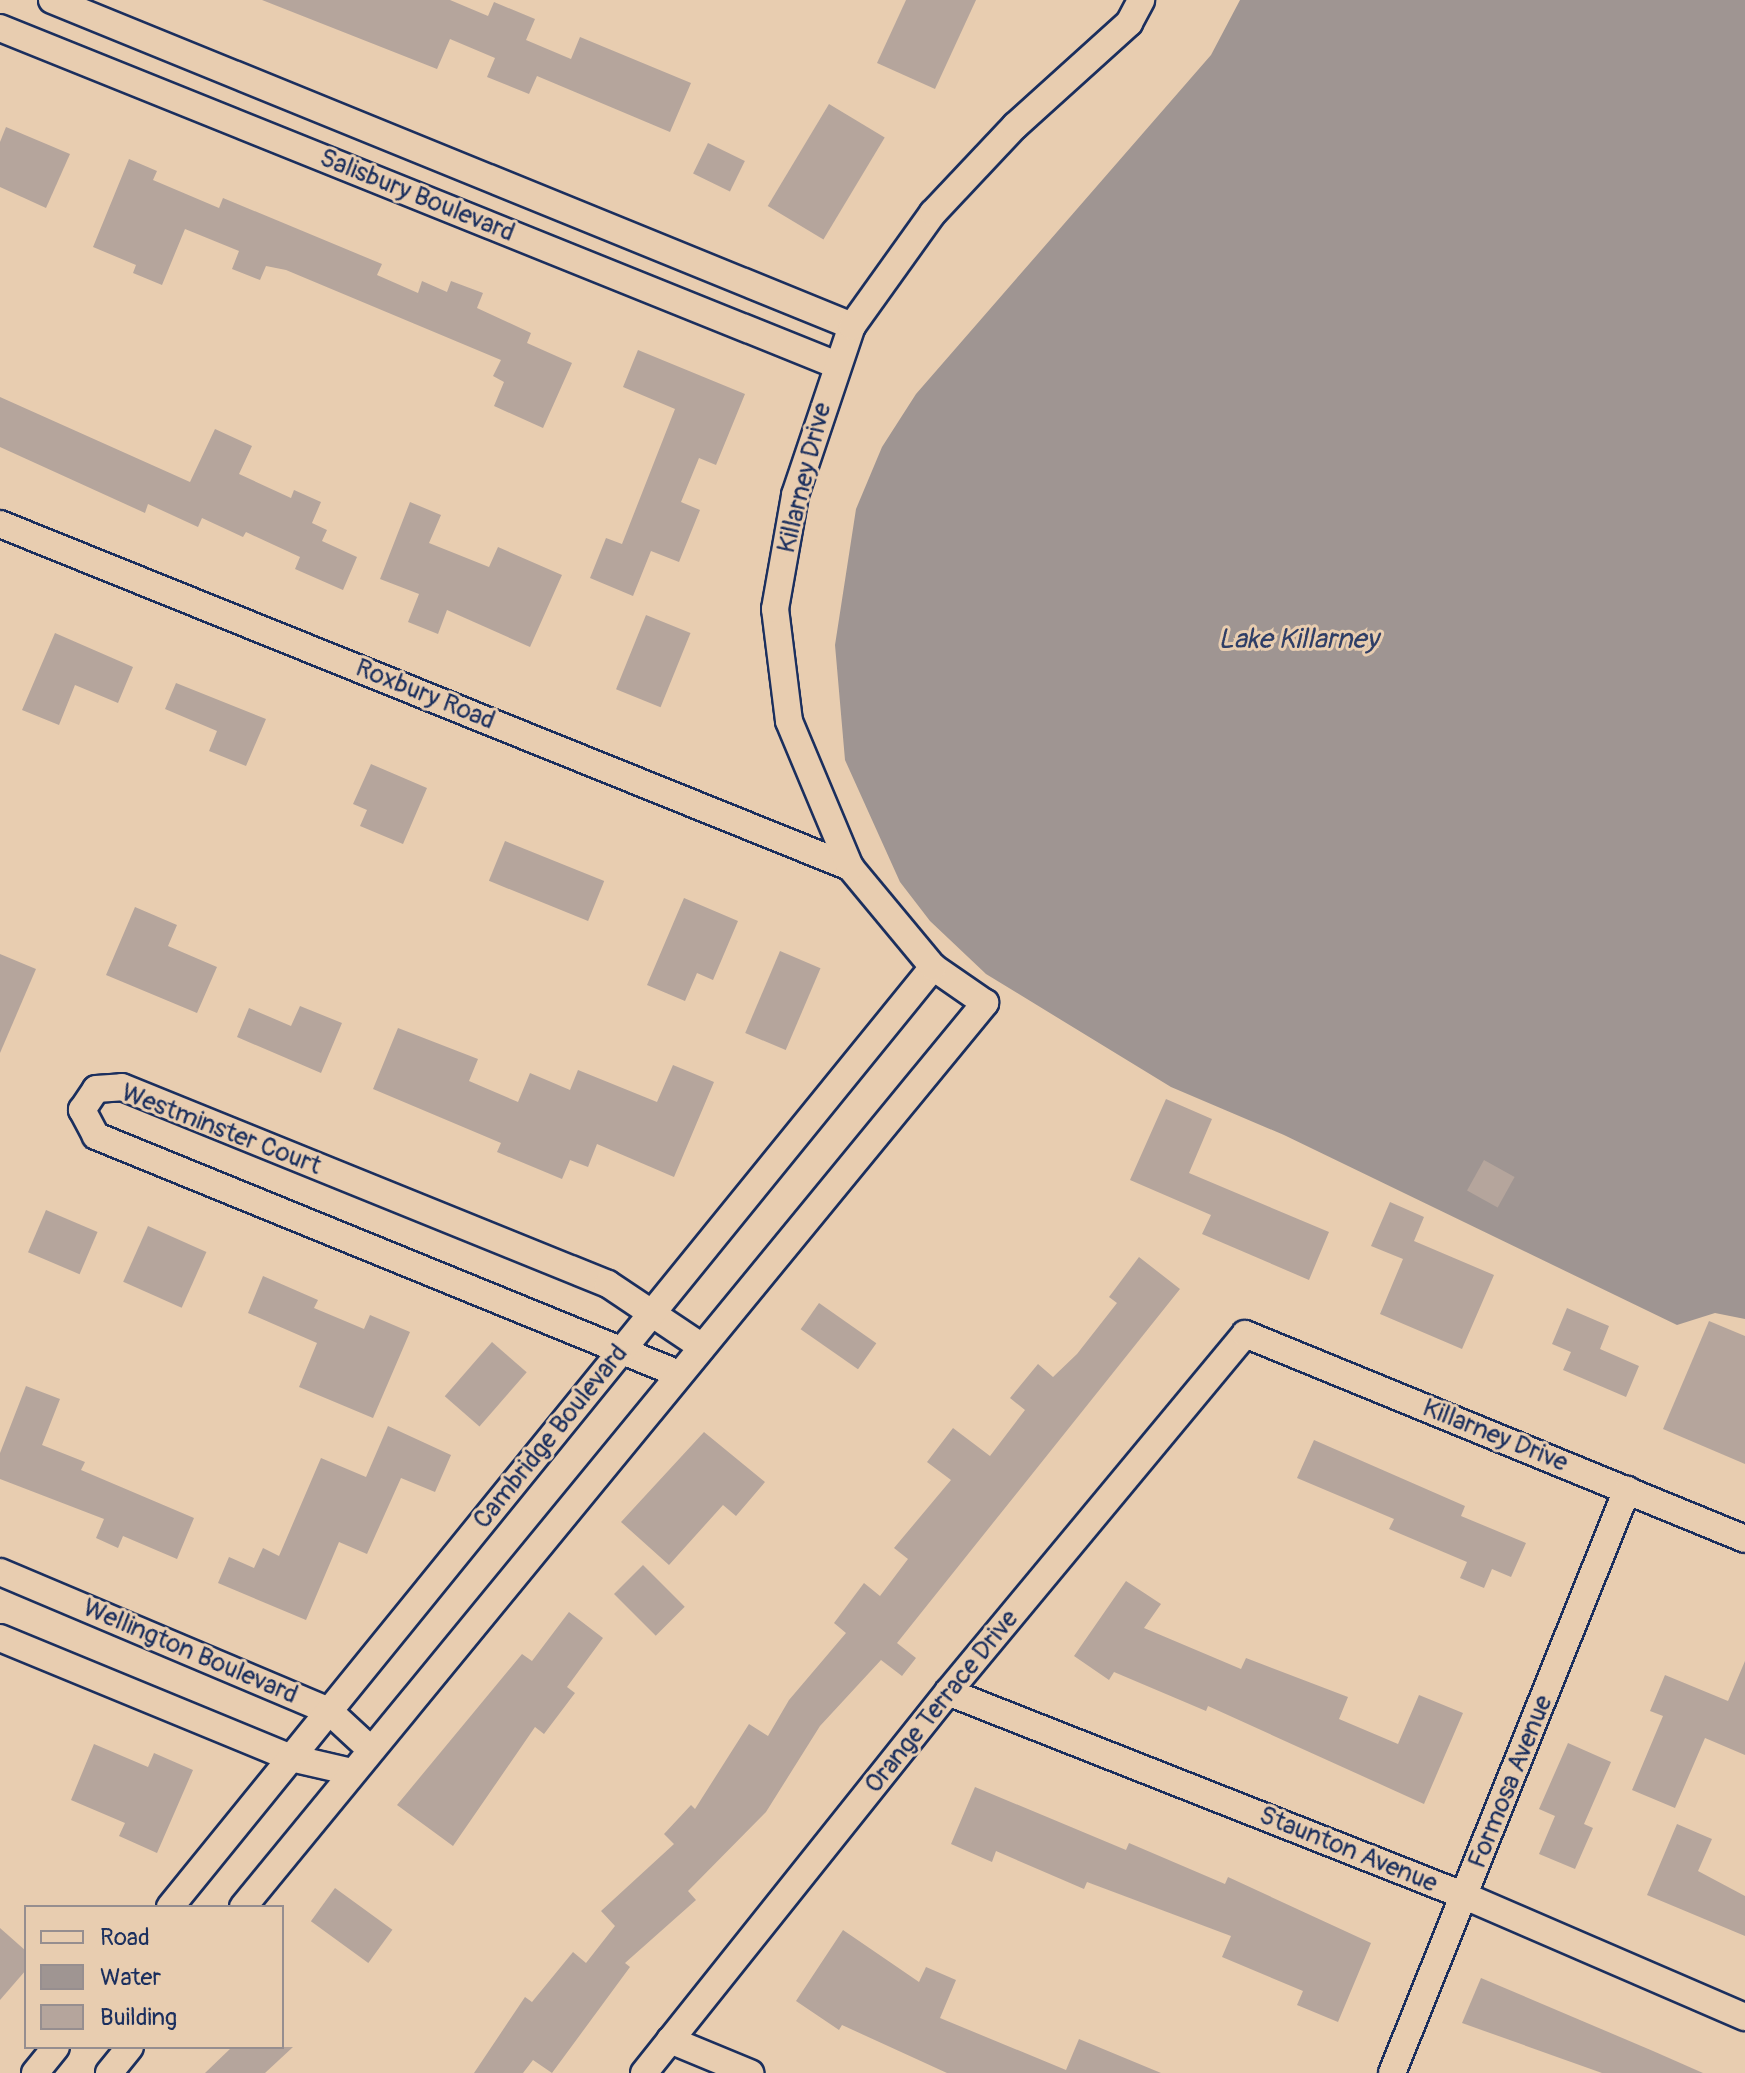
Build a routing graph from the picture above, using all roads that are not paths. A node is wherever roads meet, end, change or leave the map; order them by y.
1 (52, 0) edge
2 (1141, 0) edge
3 (0, 28) edge
4 (852, 326) junction
5 (834, 364) junction
6 (0, 524) edge
7 (850, 867) junction
8 (933, 967) junction
9 (654, 1311) junction
10 (1245, 1334) joint
11 (702, 1347) junction
12 (623, 1349) junction
13 (679, 1374) junction
14 (1627, 1490) junction
15 (1745, 1539) edge
16 (0, 1572) edge
17 (0, 1638) edge
18 (948, 1692) junction
19 (329, 1711) junction
20 (370, 1749) junction
21 (291, 1758) junction
22 (352, 1772) junction
23 (1465, 1896) junction
24 (172, 1905) edge
25 (245, 1905) edge
26 (1745, 2017) edge
27 (670, 2040) junction
28 (54, 2049) edge
29 (128, 2049) edge
30 (35, 2073) edge
31 (109, 2073) edge
32 (644, 2073) edge
33 (750, 2073) edge
34 (1392, 2073) edge

1 - 4 street, Salisbury Boulevard
2 - 4 street, Killarney Drive
3 - 5 street, Salisbury Boulevard
4 - 5 street, Killarney Drive
5 - 7 street, Killarney Drive
6 - 7 street, Roxbury Road
7 - 8 street, Killarney Drive
8 - 9 street, Cambridge Boulevard
8 - 11 street, Killarney Drive
9 - 11 street, Westminster Court
9 - 12 street, Cambridge Boulevard
9 - 12 street, Westminster Court
10 - 14 street, Killarney Drive
10 - 18 street, Orange Terrace Drive
11 - 13 street
12 - 13 street, Westminster Court
12 - 19 street, Cambridge Boulevard
13 - 20 street
14 - 15 street, Killarney Drive
14 - 23 street, Formosa Avenue
16 - 19 street, Wellington Boulevard
17 - 21 street
18 - 23 street, Staunton Avenue
18 - 27 street, Orange Terrace Drive
19 - 20 street, Wellington Boulevard
19 - 21 street, Cambridge Boulevard
20 - 22 street
21 - 22 street
21 - 24 street, Cambridge Boulevard
22 - 25 street
23 - 26 street, Staunton Avenue
23 - 34 street, Formosa Avenue
27 - 32 street, Orange Terrace Drive
27 - 33 street
28 - 30 street
29 - 31 street

